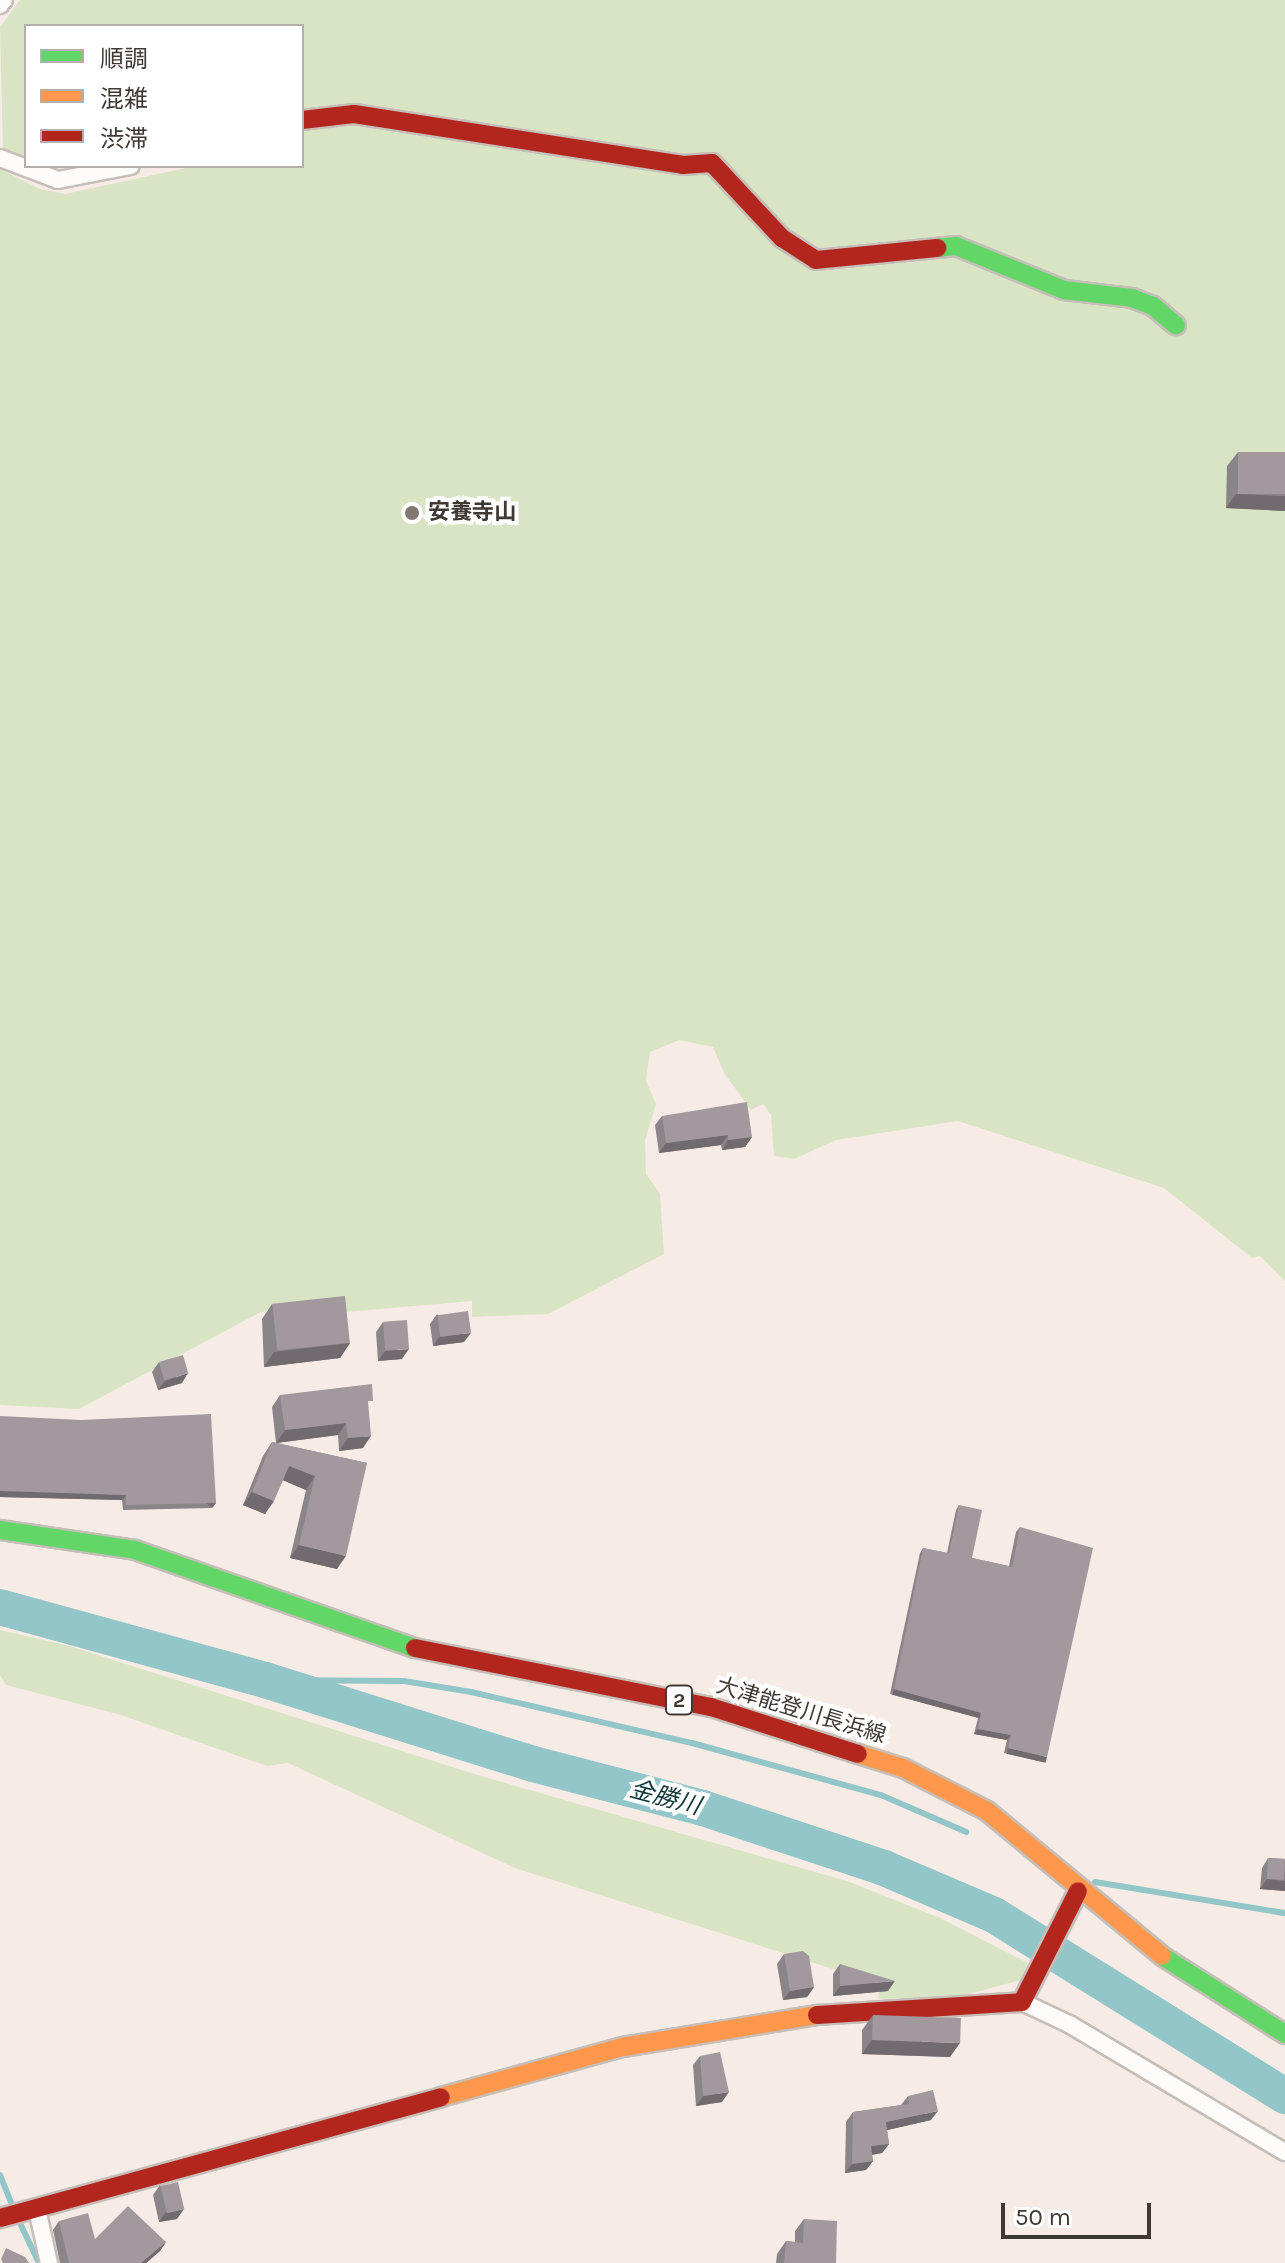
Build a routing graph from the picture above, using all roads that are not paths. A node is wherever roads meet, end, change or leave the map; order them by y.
1 (4, 0) edge
2 (0, 5) edge
3 (304, 120) edge
4 (0, 158) edge
5 (24, 167) edge
6 (26, 168) edge
7 (121, 168) edge
8 (1176, 325) dead end
9 (0, 1530) edge
10 (1074, 1896) junction
11 (1022, 2002) junction
12 (1285, 2034) edge
13 (1285, 2152) edge
14 (33, 2210) junction
15 (0, 2218) edge
16 (49, 2263) edge

1 - 2 street
3 - 8 street
4 - 5 street
6 - 7 street
9 - 10 street, 大津能登川長浜線 / 2
10 - 11 street
10 - 12 street, 大津能登川長浜線 / 2
11 - 13 street
11 - 14 street
14 - 15 street
14 - 16 street

